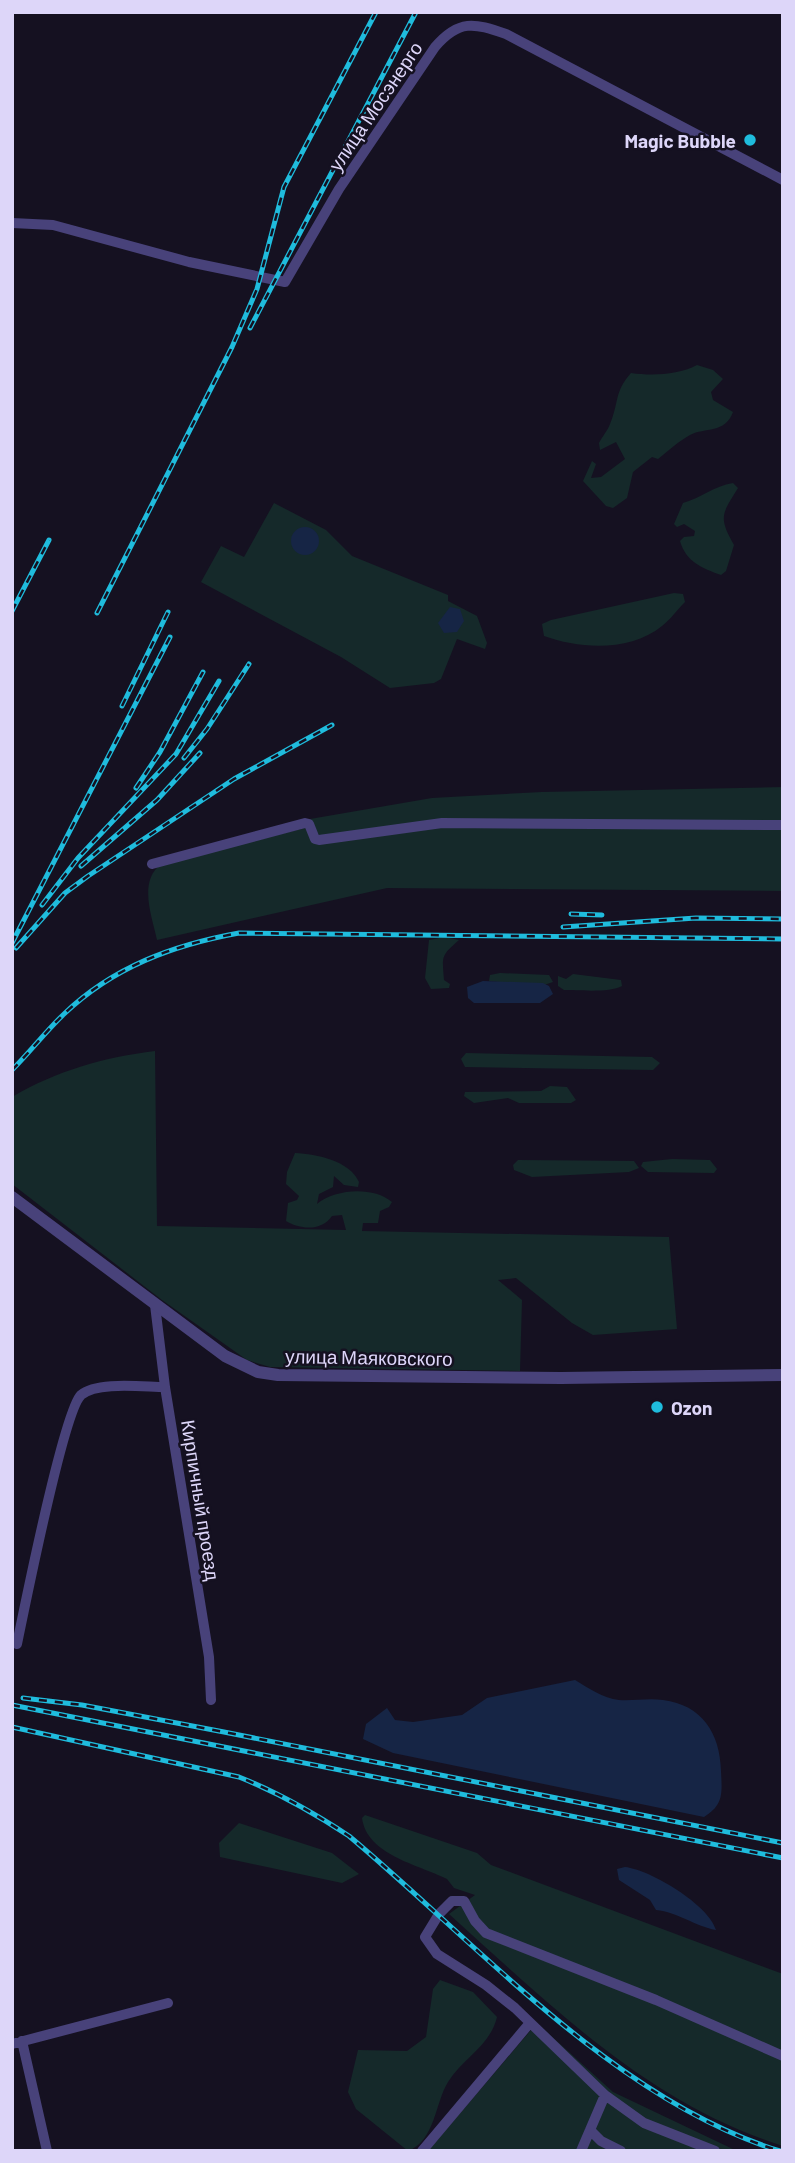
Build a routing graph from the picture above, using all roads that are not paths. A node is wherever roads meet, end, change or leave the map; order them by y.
1 (783, 180) edge
2 (12, 223) edge
3 (783, 825) edge
4 (152, 864) dead end
5 (12, 1197) edge
6 (156, 1305) junction
7 (783, 1375) edge
8 (165, 1387) junction
9 (17, 1644) dead end
10 (211, 1700) dead end
11 (168, 2003) dead end
12 (529, 2024) junction
13 (17, 2043) edge
14 (783, 2056) edge
15 (605, 2095) junction
16 (590, 2130) junction
17 (47, 2151) edge
18 (422, 2151) edge
19 (581, 2151) edge
20 (621, 2151) edge
21 (715, 2151) edge

1 - 2 street, улица Мосэнерго
3 - 4 street
5 - 6 street, улица Маяковского
6 - 7 street, улица Маяковского
6 - 8 street, Кирпичный проезд
8 - 9 street
8 - 10 street, Кирпичный проезд
11 - 13 street
12 - 14 street
12 - 15 street
12 - 18 street
13 - 17 street
15 - 16 street
15 - 21 street
16 - 19 street
16 - 20 street

